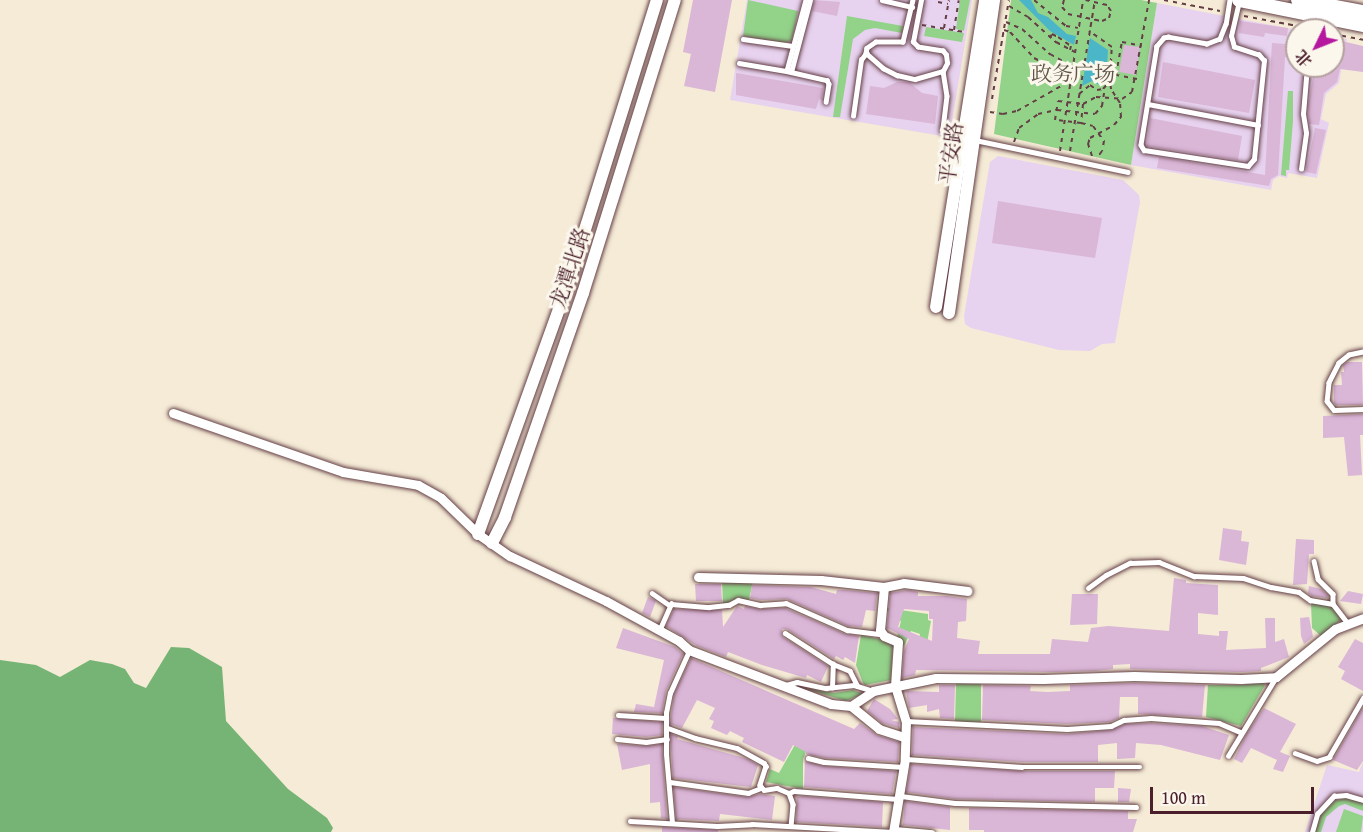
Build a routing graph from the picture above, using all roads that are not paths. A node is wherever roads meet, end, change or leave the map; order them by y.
1 (657, 0) edge
2 (675, 0) edge
3 (808, 0) edge
4 (882, 0) edge
5 (913, 0) edge
6 (921, 0) edge
7 (985, 0) edge
8 (994, 0) edge
9 (1230, 0) edge
10 (1239, 0) edge
11 (1298, 0) edge
12 (912, 7) junction
13 (1363, 12) edge
14 (1295, 18) edge
15 (1345, 24) edge
16 (1363, 25) edge
17 (743, 39) dead end
18 (793, 46) junction
19 (866, 53) junction
20 (739, 63) dead end
21 (789, 71) junction
22 (943, 71) junction
23 (1306, 78) edge
24 (826, 102) dead end
25 (1148, 104) junction
26 (853, 116) dead end
27 (1258, 125) junction
28 (943, 131) dead end
29 (967, 138) junction
30 (1301, 169) dead end
31 (1128, 172) dead end
32 (936, 307) dead end
33 (949, 313) dead end
34 (1363, 352) edge
35 (1363, 409) edge
36 (173, 413) dead end
37 (478, 534) junction
38 (492, 543) junction
39 (1314, 561) dead end
40 (698, 577) dead end
41 (884, 586) junction
42 (1088, 588) dead end
43 (966, 591) dead end
44 (652, 593) dead end
45 (1333, 604) junction
46 (669, 605) junction
47 (1363, 618) edge
48 (1347, 622) junction
49 (659, 631) junction
50 (785, 633) dead end
51 (881, 634) junction
52 (689, 650) junction
53 (833, 664) junction
54 (1276, 678) junction
55 (857, 685) junction
56 (895, 686) junction
57 (784, 687) junction
58 (832, 688) junction
59 (873, 691) junction
60 (1363, 698) edge
61 (851, 706) junction
62 (618, 715) dead end
63 (666, 718) junction
64 (906, 722) junction
65 (668, 728) junction
66 (1240, 732) junction
67 (904, 737) junction
68 (617, 739) dead end
69 (667, 739) junction
70 (1295, 753) dead end
71 (1228, 756) dead end
72 (808, 758) dead end
73 (904, 763) junction
74 (1140, 767) dead end
75 (670, 782) junction
76 (761, 788) junction
77 (789, 793) junction
78 (899, 797) junction
79 (1363, 800) edge
80 (1136, 807) dead end
81 (630, 821) dead end
82 (672, 823) junction
83 (791, 826) junction
84 (894, 831) edge
85 (932, 832) edge
86 (1312, 832) edge

1 - 37 main road, 龙潭北路
2 - 38 main road, 龙潭北路
3 - 18 lane
3 - 21 lane
4 - 12 lane
5 - 12 lane
6 - 22 lane
7 - 29 main road, 平安路
8 - 29 main road, 平安路
9 - 25 lane
10 - 14 main road
10 - 27 lane
11 - 13 main road
12 - 19 lane
15 - 16 main road
17 - 18 lane
18 - 21 lane
19 - 22 lane
19 - 26 lane
20 - 21 lane
21 - 24 lane
22 - 28 lane
23 - 30 lane
25 - 27 lane
25 - 27 lane
29 - 31 lane
29 - 32 main road, 平安路
29 - 33 main road, 平安路
34 - 35 lane
36 - 37 street
37 - 38 street
38 - 49 street
39 - 45 lane
40 - 41 street
41 - 43 street
41 - 51 street
42 - 45 lane
44 - 46 lane
45 - 48 lane
46 - 49 lane
46 - 51 lane
47 - 48 street
48 - 54 street
49 - 52 street
50 - 53 lane
51 - 56 street
52 - 57 street
52 - 63 lane
53 - 55 lane
53 - 58 lane
54 - 56 street
54 - 66 lane
55 - 58 lane
55 - 59 lane
56 - 59 street
56 - 64 street
57 - 58 lane
57 - 61 street
59 - 61 street
60 - 70 lane
61 - 67 street
62 - 63 lane
63 - 65 lane
64 - 66 lane
64 - 67 street
65 - 69 lane
65 - 76 lane
66 - 71 lane
67 - 73 street
68 - 69 lane
69 - 75 lane
72 - 73 lane
73 - 74 lane
73 - 78 street
75 - 76 lane
75 - 82 lane
76 - 77 lane
77 - 78 lane
77 - 83 lane
78 - 80 lane
78 - 84 street
79 - 86 lane
81 - 82 lane
82 - 83 lane
83 - 84 lane
84 - 85 lane

